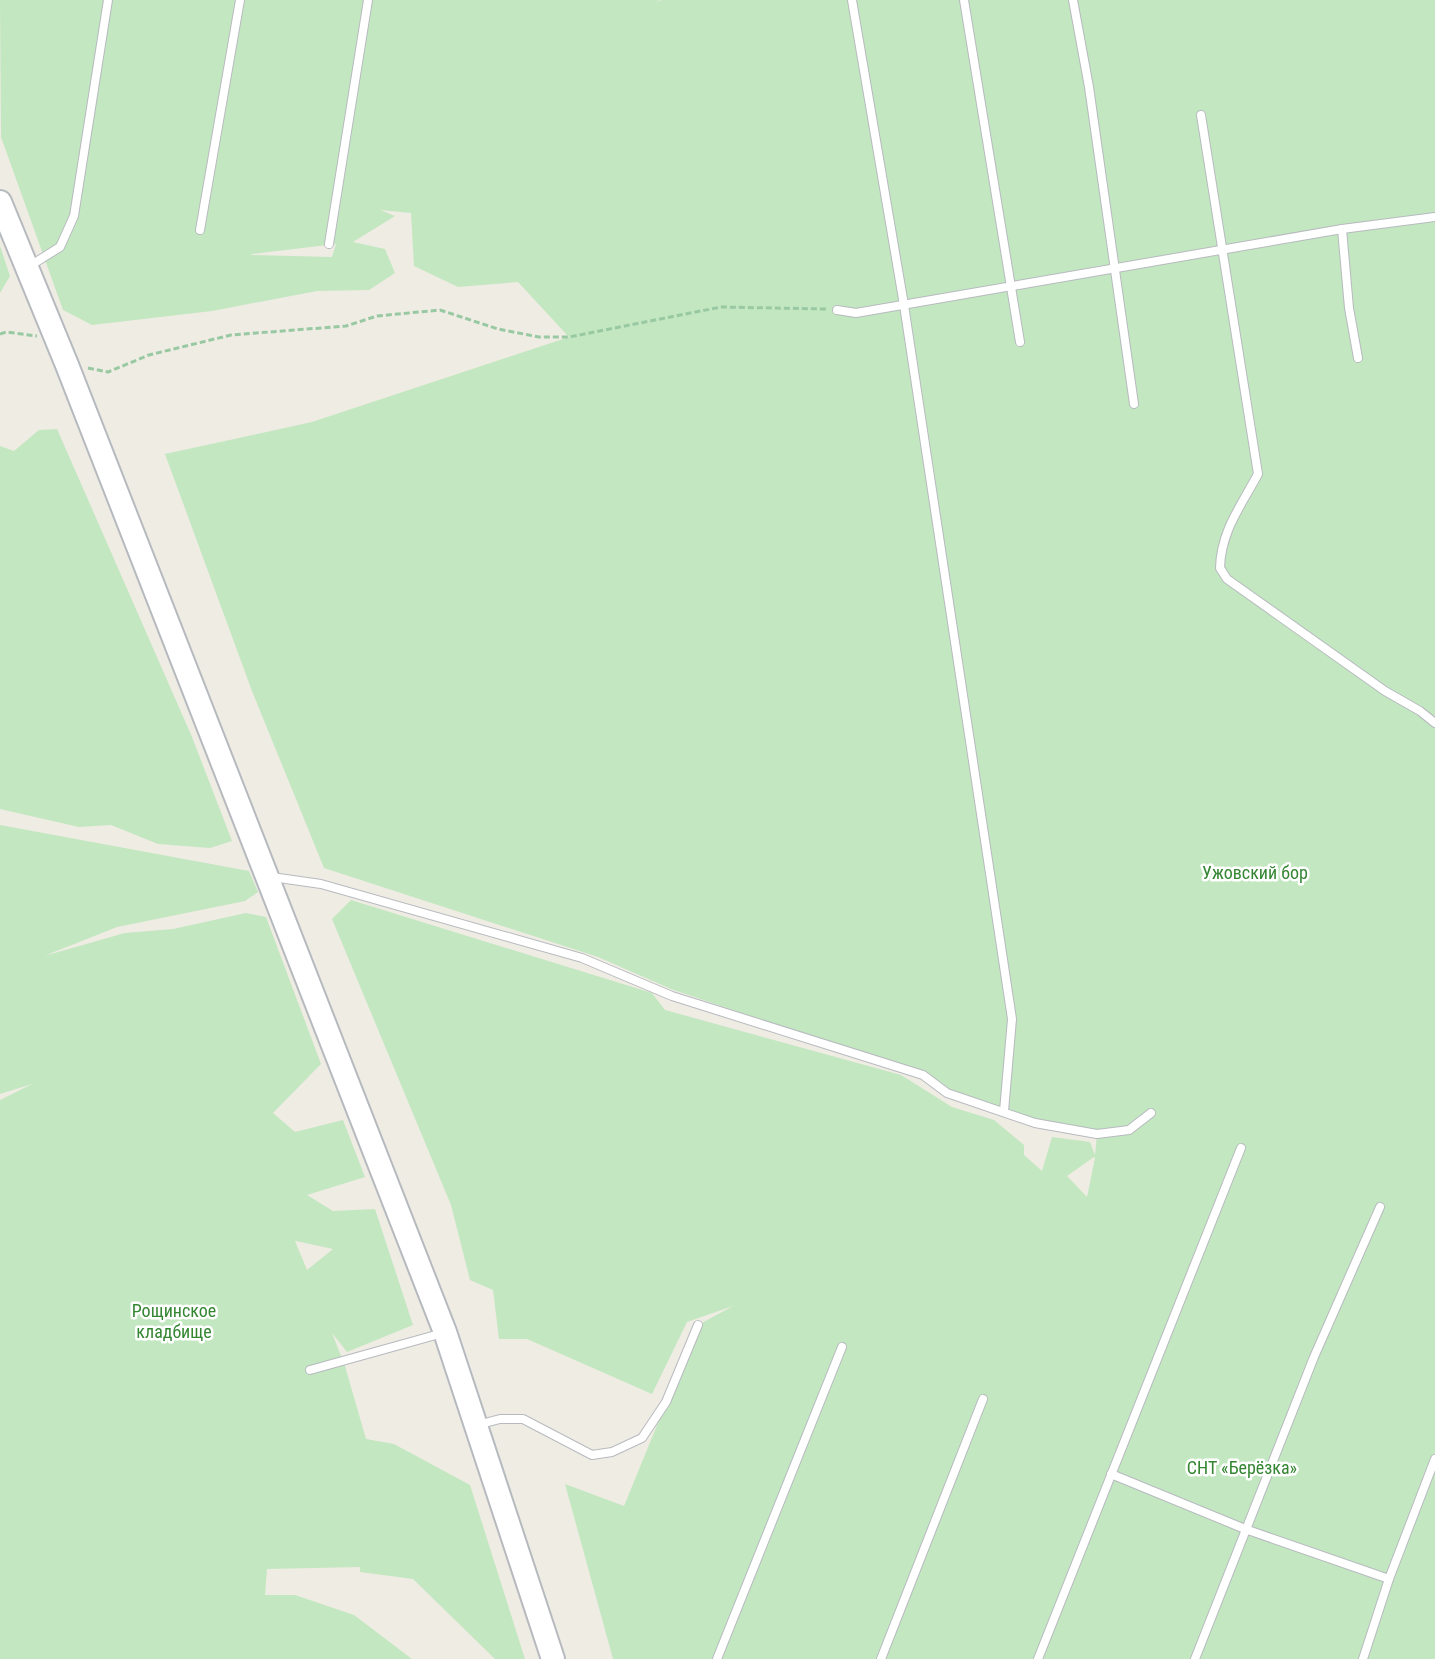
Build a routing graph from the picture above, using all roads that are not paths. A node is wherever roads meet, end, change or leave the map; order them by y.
1 (108, 0) edge
2 (240, 0) edge
3 (368, 0) edge
4 (852, 0) edge
5 (964, 0) edge
6 (1073, 0) edge
7 (1201, 115) dead end
8 (0, 202) edge
9 (1435, 217) edge
10 (1342, 229) junction
11 (200, 230) dead end
12 (329, 244) dead end
13 (1221, 252) junction
14 (27, 267) junction
15 (1114, 269) junction
16 (1009, 289) junction
17 (904, 305) junction
18 (837, 310) road end
19 (1020, 342) dead end
20 (1358, 358) dead end
21 (1134, 404) dead end
22 (1435, 723) edge
23 (267, 877) junction
24 (1004, 1112) junction
25 (1151, 1113) dead end
26 (1241, 1148) dead end
27 (1380, 1206) dead end
28 (698, 1325) dead end
29 (445, 1332) junction
30 (842, 1347) dead end
31 (310, 1370) dead end
32 (983, 1399) dead end
33 (476, 1425) junction
34 (1435, 1460) edge
35 (1111, 1474) junction
36 (1245, 1529) junction
37 (1389, 1579) junction
38 (1366, 1658) edge
39 (553, 1659) edge
40 (717, 1659) edge
41 (881, 1659) edge
42 (1038, 1659) edge
43 (1195, 1659) edge

1 - 14 lane
2 - 11 lane
3 - 12 lane
4 - 17 lane
5 - 16 lane
6 - 15 lane
7 - 13 lane
8 - 14 street
9 - 10 lane
10 - 13 lane
10 - 20 lane
13 - 15 lane
13 - 22 lane
14 - 23 street
15 - 16 lane
15 - 21 lane
16 - 17 lane
16 - 19 lane
17 - 18 lane
17 - 24 lane
23 - 24 lane
23 - 29 street
24 - 25 lane
26 - 35 lane
27 - 36 lane
28 - 33 lane
29 - 31 lane
29 - 33 street
30 - 40 lane
32 - 41 lane
33 - 39 street
34 - 37 lane
35 - 36 lane
35 - 42 lane
36 - 37 lane
36 - 43 lane
37 - 38 lane

